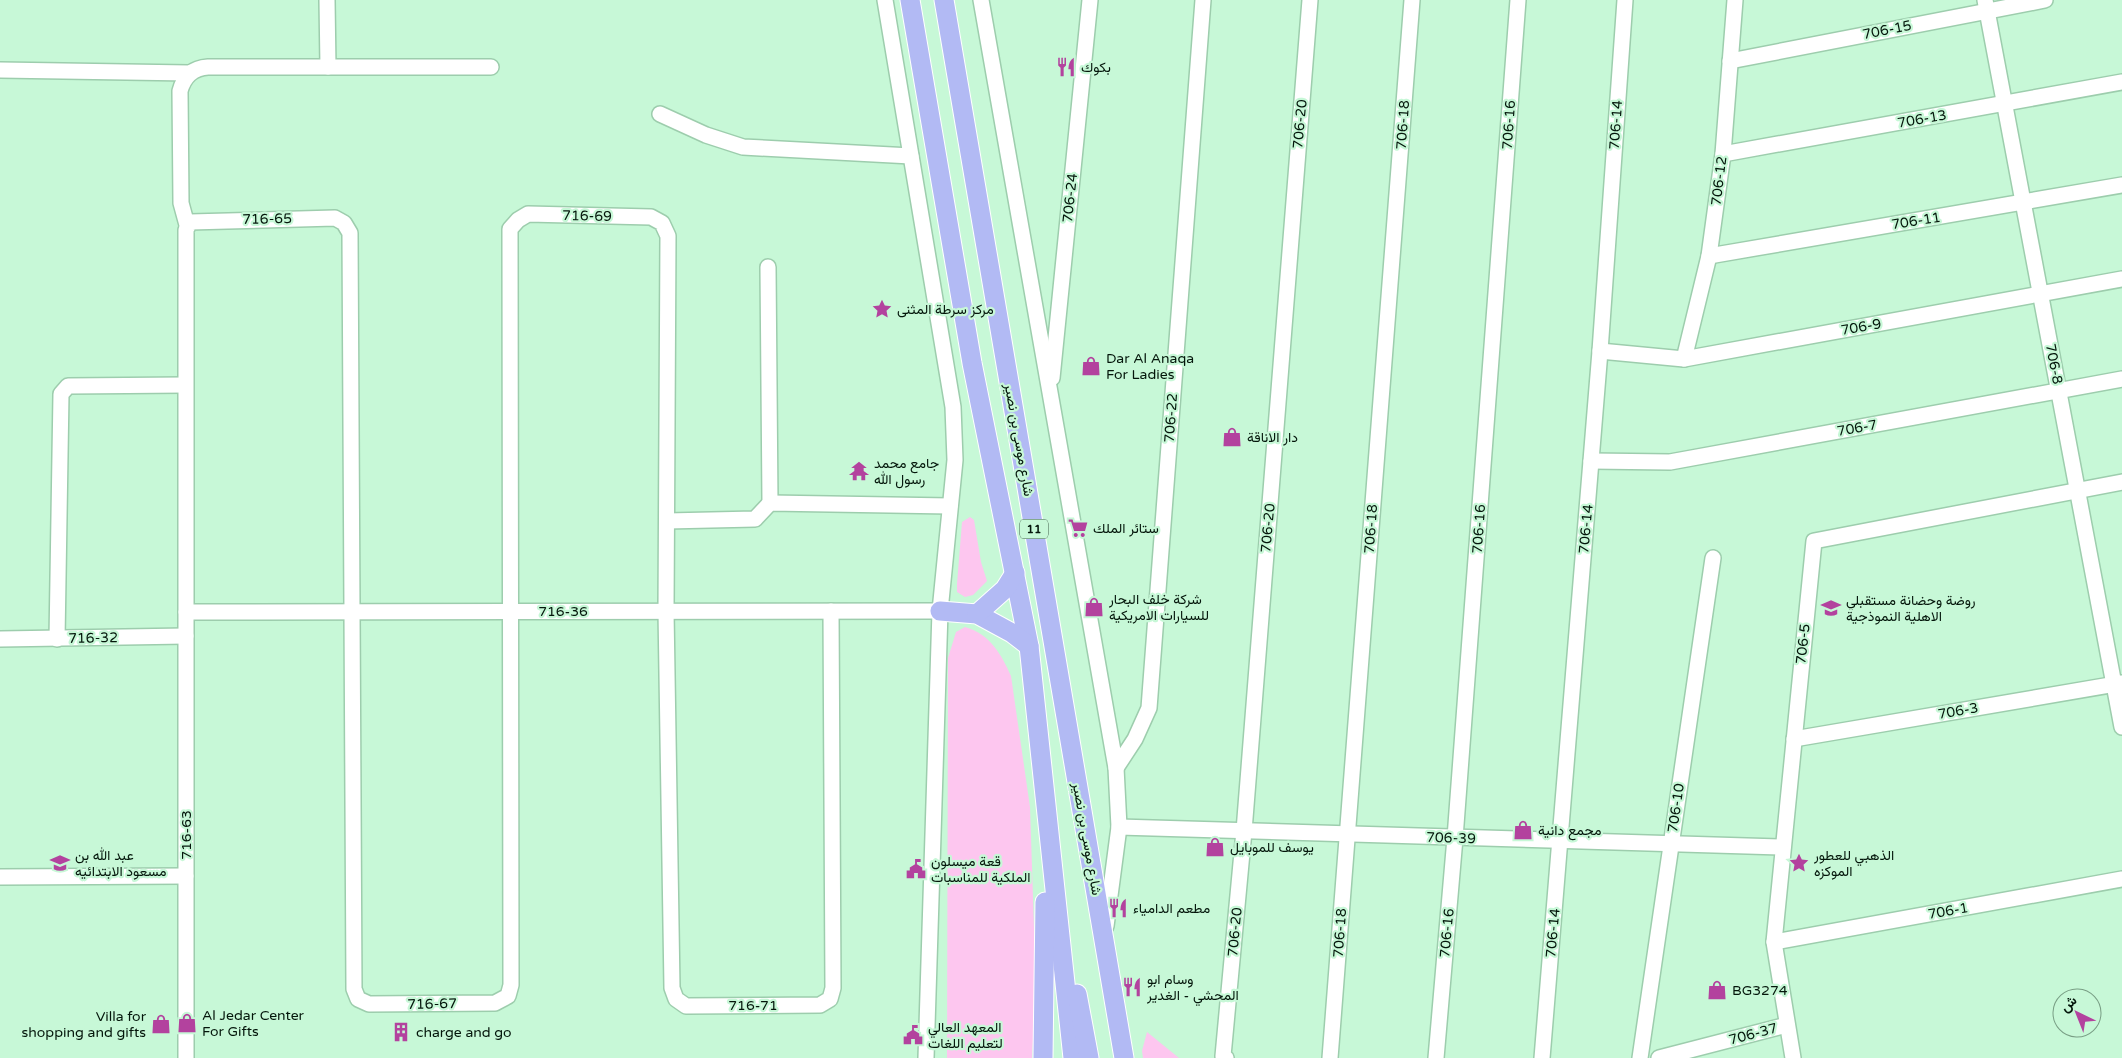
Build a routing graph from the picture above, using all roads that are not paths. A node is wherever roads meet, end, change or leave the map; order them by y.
1 (327, 0) edge
2 (885, 0) edge
3 (910, 0) edge
4 (944, 0) edge
5 (981, 0) edge
6 (990, 0) edge
7 (1090, 0) edge
8 (1203, 0) edge
9 (1310, 0) edge
10 (1412, 0) edge
11 (1518, 0) edge
12 (1625, 0) edge
13 (1735, 0) edge
14 (2045, 0) edge
15 (1986, 6) edge
16 (987, 31) junction
17 (1730, 61) junction
18 (328, 67) junction
19 (491, 67) dead end
20 (0, 70) edge
21 (189, 74) junction
22 (2122, 82) edge
23 (2005, 104) junction
24 (660, 114) dead end
25 (1722, 154) junction
26 (911, 156) junction
27 (2122, 185) edge
28 (2024, 203) junction
29 (187, 226) junction
30 (1709, 256) junction
31 (768, 267) dead end
32 (2122, 279) edge
33 (2040, 294) junction
34 (1600, 351) junction
35 (1684, 359) junction
36 (2122, 379) edge
37 (186, 385) junction
38 (2059, 390) junction
39 (1050, 397) junction
40 (1591, 461) junction
41 (2122, 482) edge
42 (2078, 490) junction
43 (770, 503) junction
44 (950, 506) junction
45 (666, 521) junction
46 (1713, 558) dead end
47 (1015, 573) junction
48 (666, 611) junction
49 (831, 611) junction
50 (940, 611) junction
51 (186, 612) junction
52 (353, 612) junction
53 (510, 612) junction
54 (976, 614) junction
55 (186, 636) junction
56 (57, 638) junction
57 (0, 639) edge
58 (1029, 646) junction
59 (2118, 684) edge
60 (2122, 727) edge
61 (1794, 739) junction
62 (1116, 768) junction
63 (1046, 821) junction
64 (1119, 827) junction
65 (1244, 831) junction
66 (1348, 835) junction
67 (1455, 838) junction
68 (1560, 842) junction
69 (1671, 845) junction
70 (1783, 847) junction
71 (186, 876) junction
72 (0, 877) edge
73 (2122, 880) edge
74 (1104, 939) junction
75 (1774, 942) junction
76 (1787, 1025) junction
77 (1688, 1055) edge
78 (1225, 1057) edge
79 (186, 1058) edge
80 (926, 1058) edge
81 (1043, 1058) edge
82 (1073, 1058) edge
83 (1088, 1058) edge
84 (1124, 1058) edge
85 (1330, 1058) edge
86 (1436, 1058) edge
87 (1542, 1058) edge
88 (1640, 1058) edge
89 (1660, 1058) edge
90 (1793, 1058) edge

1 - 18 street
2 - 26 street
3 - 47 main road, 11
4 - 74 main road, شارع موسى بن نصير / 11
5 - 16 street
6 - 16 street
7 - 39 street, 706-24
8 - 62 street, 706-22
9 - 65 street, 706-20
10 - 66 street, 706-18
11 - 67 street, 706-16
12 - 34 street, 706-14
13 - 17 street, 706-12
14 - 15 street, 706-15
15 - 17 street, 706-15
15 - 23 street, 706-8
16 - 39 street
17 - 25 street, 706-12
18 - 19 street
18 - 21 street
20 - 21 street
21 - 29 street
22 - 23 street, 706-13
23 - 25 street, 706-13
23 - 28 street, 706-8
24 - 26 street
25 - 30 street, 706-12
26 - 44 street
27 - 28 street, 706-11
28 - 30 street, 706-11
28 - 33 street, 706-8
29 - 37 street
29 - 52 street, 716-65
30 - 35 street, 706-12
31 - 43 street
32 - 33 street, 706-9
33 - 35 street, 706-9
33 - 38 street, 706-8
34 - 35 street, 706-9
34 - 40 street, 706-14
36 - 38 street, 706-7
37 - 51 street
37 - 56 street
38 - 40 street, 706-7
38 - 42 street, 706-8
39 - 62 street
40 - 68 street, 706-14
41 - 42 street, 706-5
42 - 59 street, 706-8
42 - 61 street, 706-5
43 - 44 street
43 - 45 street
44 - 50 street
45 - 48 street, 716-69
45 - 53 street, 716-69
46 - 69 street, 706-10
47 - 54 main road
47 - 58 main road, 11
48 - 49 street, 716-36
48 - 49 street, 716-71
48 - 53 street, 716-36
49 - 50 street, 716-36
50 - 54 main road
50 - 80 street
51 - 52 street, 716-36
51 - 55 street, 716-63
52 - 53 street, 716-36
52 - 53 street, 716-67
54 - 58 main road
55 - 56 street, 716-32
55 - 71 street, 716-63
56 - 57 street, 716-32
58 - 63 main road, 11
59 - 60 street, 706-8
59 - 61 street, 706-3
61 - 70 street, 706-5
62 - 64 street
63 - 81 main road
63 - 82 main road, 11
63 - 83 main road
64 - 65 street, 706-39
64 - 74 street
65 - 66 street, 706-39
65 - 78 street, 706-20
66 - 67 street, 706-39
66 - 85 street, 706-18
67 - 68 street, 706-39
67 - 86 street, 706-16
68 - 69 street, 706-39
68 - 87 street, 706-14
69 - 70 street, 706-39
69 - 88 street, 706-10
70 - 75 street, 706-5
71 - 72 street
71 - 79 street, 716-63
73 - 75 street, 706-1
74 - 84 main road, شارع موسى بن نصير / 11
75 - 76 street, 706-5
76 - 77 street, 706-37
76 - 90 street, 706-5
77 - 89 street, 706-37

